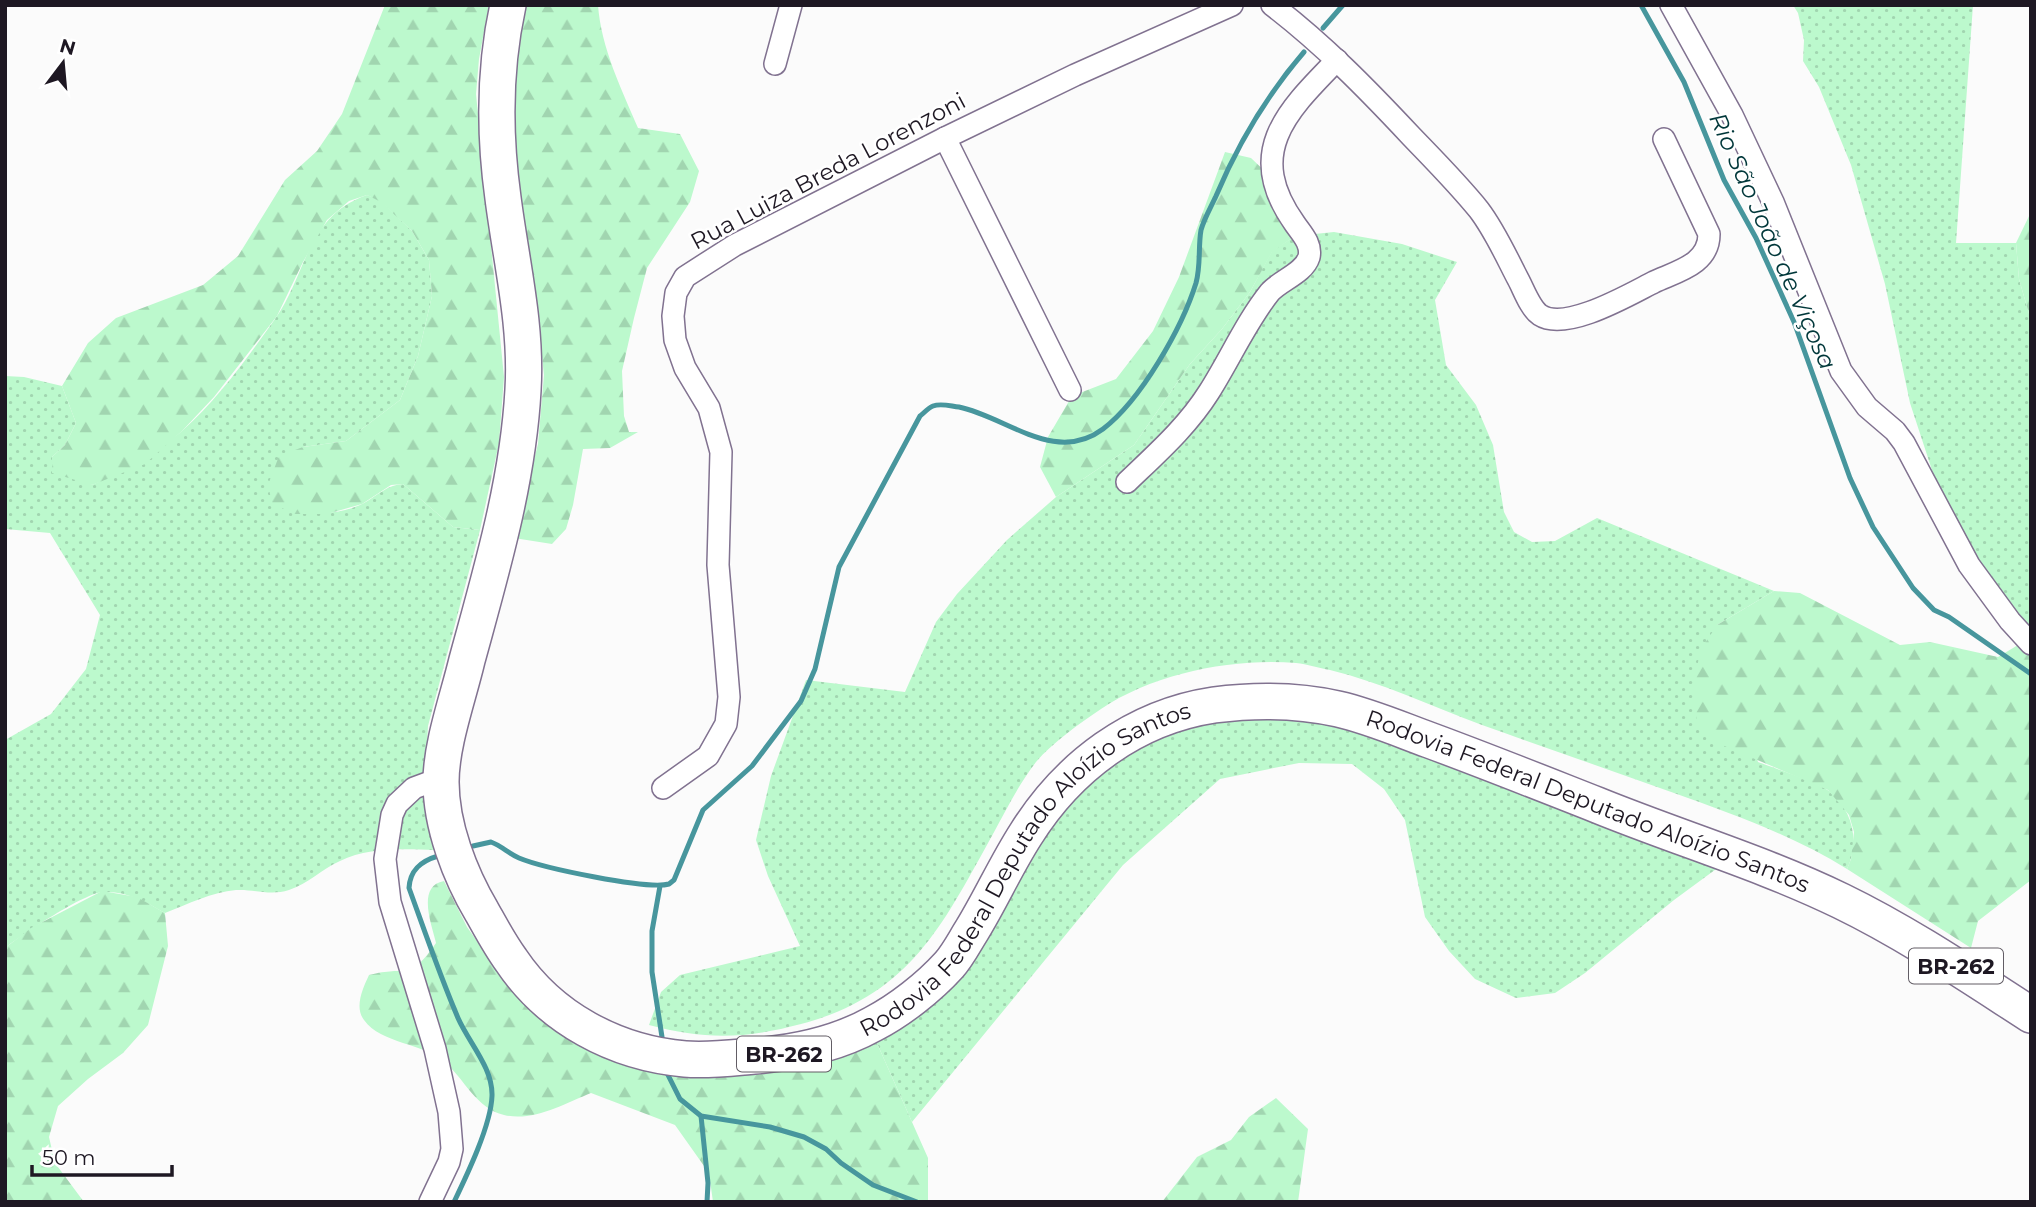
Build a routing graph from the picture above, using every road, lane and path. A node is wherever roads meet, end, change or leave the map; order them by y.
1 (508, 5) edge
2 (791, 5) edge
3 (1232, 5) edge
4 (1272, 5) edge
5 (1671, 5) edge
6 (1336, 60) junction
7 (775, 65) dead end
8 (945, 138) junction
9 (1664, 139) dead end
10 (1070, 390) dead end
11 (1127, 482) dead end
12 (2031, 644) edge
13 (440, 778) junction
14 (663, 788) dead end
15 (2029, 1014) edge
16 (430, 1202) edge

1 - 13 highway, Rodovia Federal Deputado Aloízio Santos / BR-262
2 - 7 street
3 - 8 street, Rua Luiza Breda Lorenzoni
4 - 6 street
5 - 12 street
6 - 9 street
6 - 11 street
8 - 10 street
8 - 14 street, Rua Luiza Breda Lorenzoni
13 - 15 highway, Rodovia Federal Deputado Aloízio Santos / BR-262
13 - 16 street

